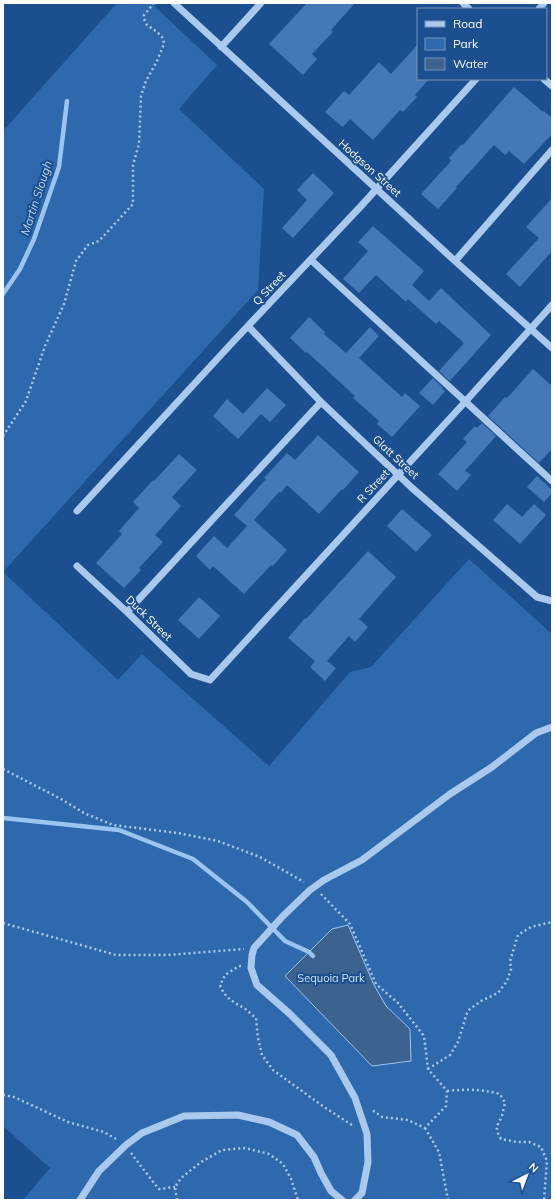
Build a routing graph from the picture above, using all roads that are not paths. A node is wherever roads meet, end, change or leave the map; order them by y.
1 (174, 3) edge
2 (261, 3) edge
3 (221, 47) junction
4 (475, 80) edge
5 (552, 150) edge
6 (376, 189) junction
7 (311, 260) junction
8 (455, 261) junction
9 (552, 305) edge
10 (248, 326) junction
11 (531, 328) junction
12 (552, 348) edge
13 (321, 402) junction
14 (465, 402) junction
15 (399, 474) junction
16 (552, 481) edge
17 (77, 511) dead end
18 (77, 566) dead end
19 (552, 601) edge
20 (127, 612) junction
21 (210, 680) joint
22 (552, 727) edge
23 (80, 1200) edge
24 (342, 1200) edge
25 (355, 1200) edge

1 - 3 street, Hodgson Street
2 - 3 street
3 - 6 street, Hodgson Street
4 - 6 street, Q Street
5 - 8 street
6 - 7 street, Q Street
6 - 8 street, Hodgson Street
7 - 10 street, Q Street
7 - 14 street
8 - 11 street, Hodgson Street
9 - 11 street, R Street
10 - 13 street, Glatt Street
10 - 17 street, Q Street
11 - 12 street, Hodgson Street
11 - 14 street, R Street
13 - 15 street, Glatt Street
13 - 20 street
14 - 15 street, R Street
14 - 16 street
15 - 19 street, Glatt Street
15 - 21 street, R Street
18 - 20 street, Duck Street
20 - 21 street, Duck Street
22 - 25 street
23 - 24 street

